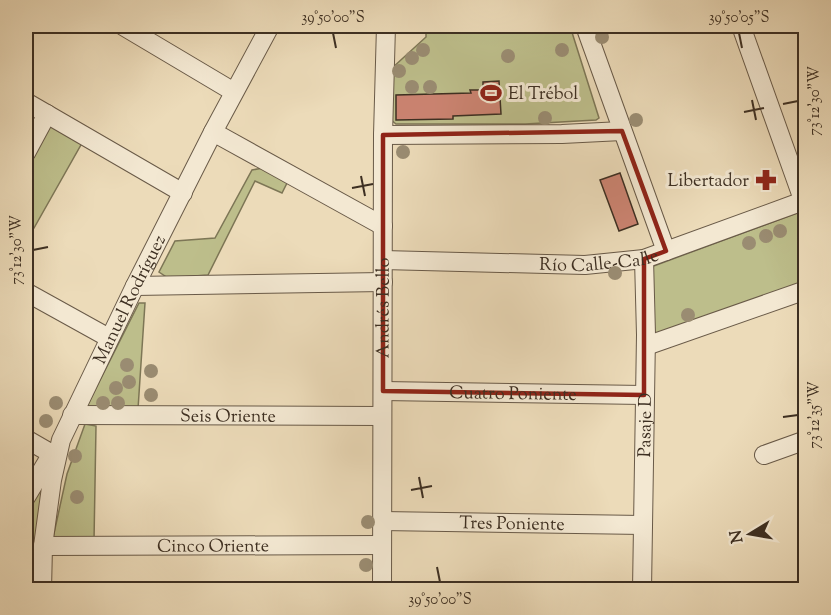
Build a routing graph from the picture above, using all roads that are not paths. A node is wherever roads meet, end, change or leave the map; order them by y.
1 (123, 26) edge
2 (270, 26) edge
3 (386, 26) edge
4 (585, 26) edge
5 (741, 26) edge
6 (234, 92) junction
7 (26, 102) edge
8 (47, 114) junction
9 (622, 131) junction
10 (213, 132) junction
11 (383, 135) junction
12 (26, 153) edge
13 (183, 193) junction
14 (805, 203) edge
15 (383, 226) junction
16 (666, 251) junction
17 (645, 259) junction
18 (383, 260) junction
19 (383, 282) junction
20 (135, 286) junction
21 (806, 290) edge
22 (26, 292) edge
23 (109, 338) junction
24 (646, 346) junction
25 (382, 391) junction
26 (644, 395) junction
27 (72, 415) junction
28 (382, 416) junction
29 (26, 439) edge
30 (806, 440) edge
31 (57, 447) junction
32 (764, 454) dead end
33 (26, 496) edge
34 (382, 521) junction
35 (643, 525) junction
36 (382, 545) junction
37 (43, 546) junction
38 (42, 590) edge
39 (382, 590) edge
40 (642, 590) edge

1 - 6 street
2 - 6 street, Manuel Rodríguez
3 - 11 street, Andrés Bello
4 - 9 street
5 - 14 street
6 - 10 street, Manuel Rodríguez
7 - 8 street
8 - 12 street
8 - 13 street
9 - 11 street
9 - 16 street
10 - 13 street, Manuel Rodríguez
10 - 15 street
11 - 15 street, Andrés Bello
13 - 20 street, Manuel Rodríguez
14 - 16 street, Río Calle-Calle
15 - 18 street, Andrés Bello
16 - 17 street, Río Calle-Calle
17 - 18 street, Río Calle-Calle
17 - 24 street, Pasaje D
18 - 19 street, Andrés Bello
19 - 20 street
19 - 25 street, Andrés Bello
20 - 23 street, Manuel Rodríguez
21 - 24 street
22 - 23 street
23 - 27 street, Manuel Rodríguez
24 - 26 street, Pasaje D
25 - 26 street, Cuatro Poniente
25 - 28 street, Andrés Bello
26 - 35 street, Pasaje D
27 - 28 street, Seis Oriente
27 - 31 street, Manuel Rodríguez
28 - 34 street, Andrés Bello
29 - 31 street
30 - 32 street
31 - 33 street
31 - 37 street, Manuel Rodríguez
34 - 35 street, Tres Poniente
34 - 36 street, Andrés Bello
35 - 40 street, Pasaje D
36 - 37 street, Cinco Oriente
36 - 39 street, Andrés Bello
37 - 38 street, Manuel Rodríguez

